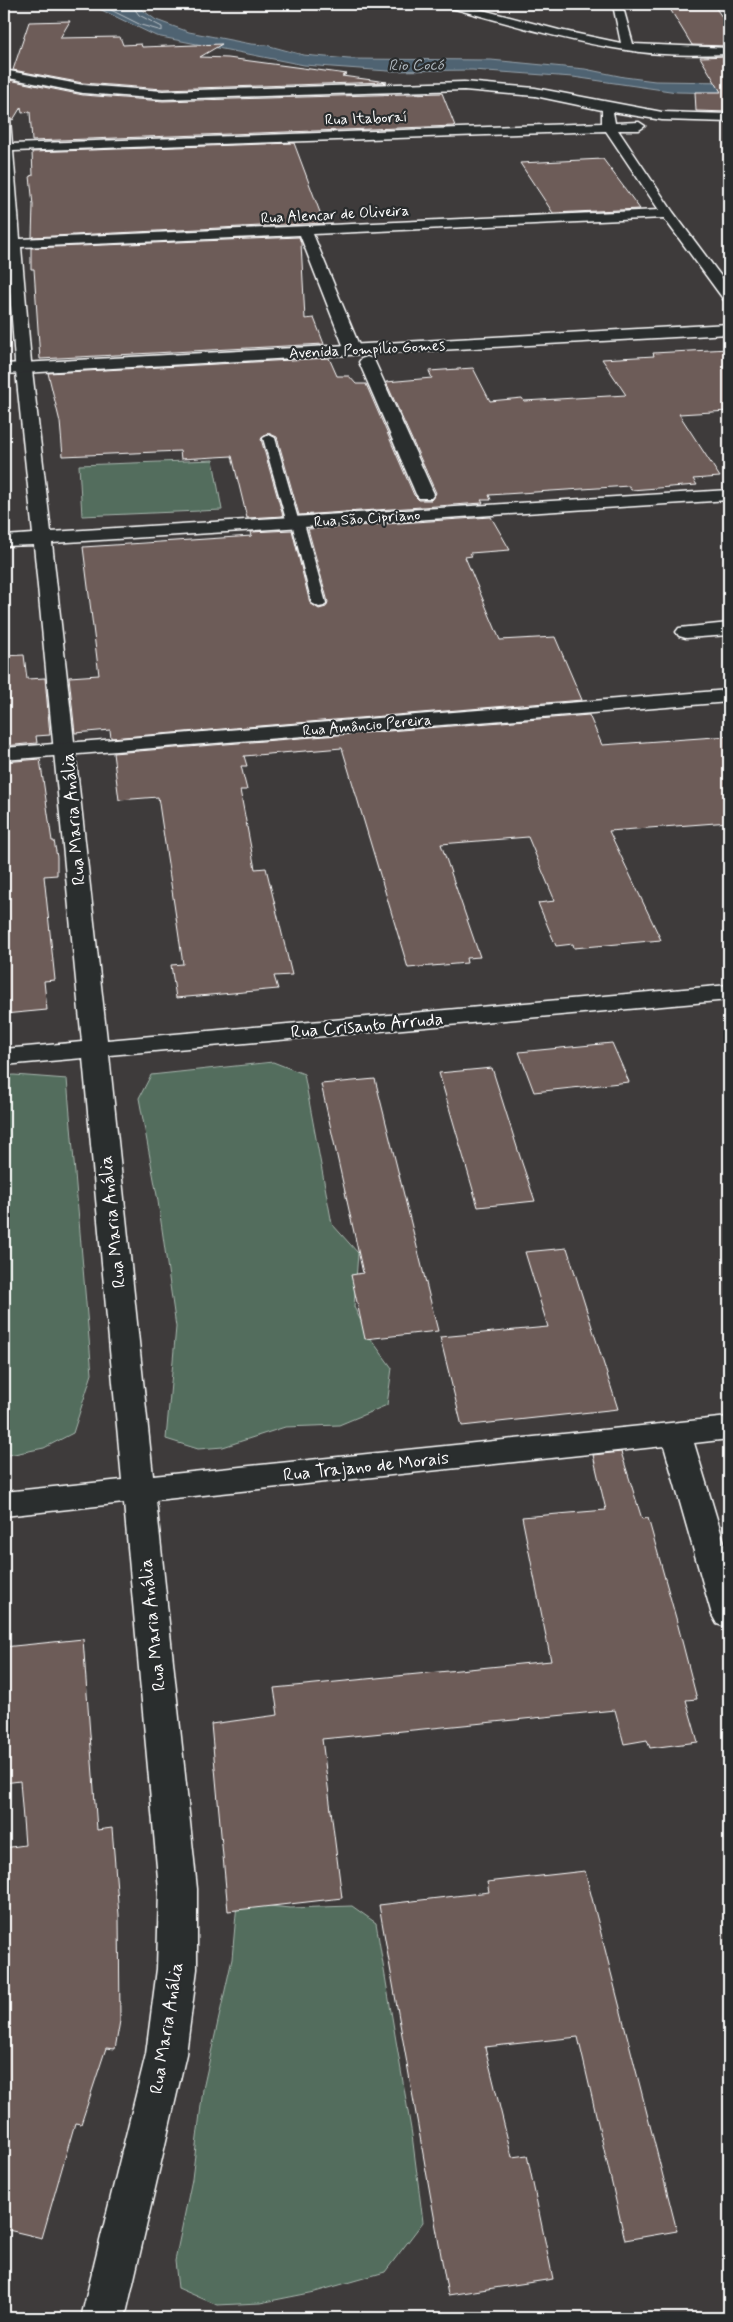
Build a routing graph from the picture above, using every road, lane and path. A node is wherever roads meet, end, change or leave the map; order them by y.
1 (448, 4) edge
2 (618, 5) dead end
3 (628, 47) junction
4 (729, 51) edge
5 (4, 74) edge
6 (606, 108) junction
7 (729, 118) edge
8 (4, 120) edge
9 (609, 126) junction
10 (729, 129) edge
11 (5, 148) edge
12 (668, 214) junction
13 (305, 231) junction
14 (8, 244) edge
15 (729, 297) edge
16 (729, 329) edge
17 (729, 341) edge
18 (353, 350) junction
19 (367, 362) junction
20 (14, 374) edge
21 (270, 438) dead end
22 (425, 494) dead end
23 (729, 495) edge
24 (295, 523) junction
25 (43, 539) junction
26 (4, 542) edge
27 (319, 604) dead end
28 (729, 629) edge
29 (686, 632) dead end
30 (729, 696) edge
31 (66, 750) junction
32 (4, 754) edge
33 (729, 992) edge
34 (94, 1049) junction
35 (4, 1057) edge
36 (729, 1428) edge
37 (676, 1434) junction
38 (139, 1490) junction
39 (4, 1504) edge
40 (729, 1614) edge
41 (103, 2318) edge

1 - 3 street
2 - 3 street
3 - 4 street
5 - 6 street
6 - 7 street
6 - 9 street
8 - 11 street, Rua Maria Anália
9 - 10 street, Rua Itaboraí
9 - 11 street, Rua Itaboraí
9 - 12 street
11 - 14 street, Rua Maria Anália
12 - 13 street, Rua Alencar de Oliveira
12 - 15 street
13 - 14 street, Rua Alencar de Oliveira
13 - 18 street
14 - 20 street, Rua Maria Anália
16 - 18 street, Avenida Pompílio Gomes
17 - 19 street, Avenida Pompílio Gomes
18 - 20 street, Avenida Pompílio Gomes
19 - 20 street, Avenida Pompílio Gomes
19 - 22 street
20 - 25 street, Rua Maria Anália
21 - 24 lane
23 - 24 street, Rua São Cipriano
24 - 25 street, Rua São Cipriano
24 - 27 lane
25 - 26 street, Rua São Cipriano
25 - 31 street, Rua Maria Anália
28 - 29 street
30 - 31 street, Rua Amâncio Pereira
31 - 32 street, Rua Amâncio Pereira
31 - 34 street, Rua Maria Anália
33 - 34 street, Rua Crisanto Arruda
34 - 35 street, Rua Crisanto Arruda
34 - 38 street, Rua Maria Anália
36 - 37 street, Rua Trajano de Morais
37 - 38 street, Rua Trajano de Morais
37 - 40 street
38 - 39 street, Rua Trajano de Morais
38 - 41 street, Rua Maria Anália

